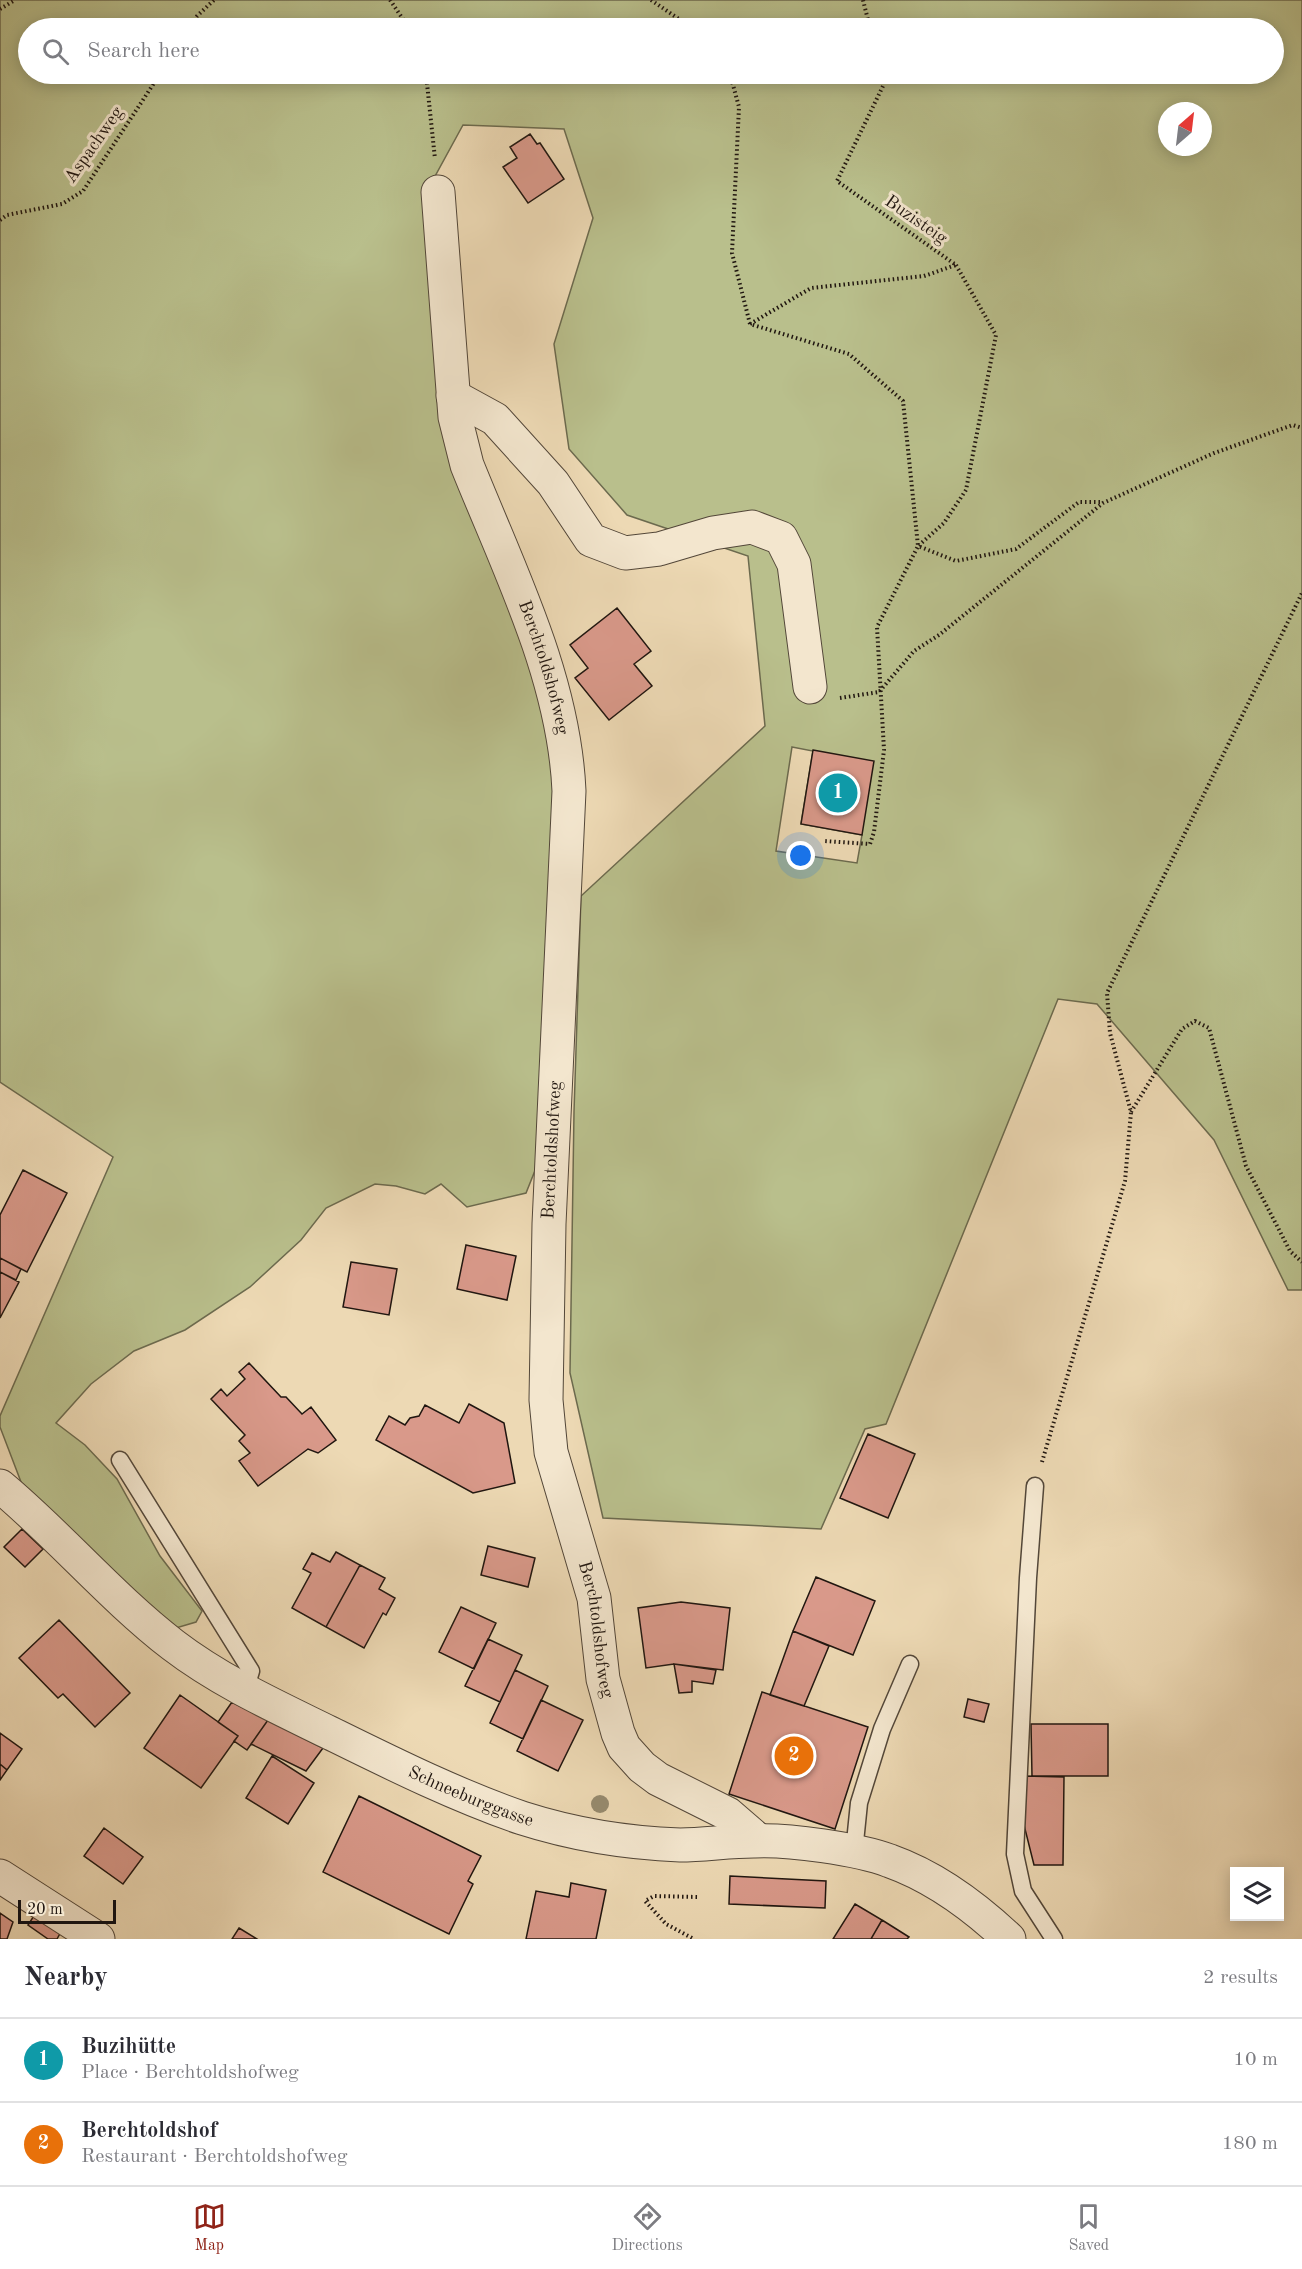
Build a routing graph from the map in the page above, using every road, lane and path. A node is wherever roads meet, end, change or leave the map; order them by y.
1 (15, 0) edge
2 (214, 0) edge
3 (390, 0) edge
4 (651, 0) edge
5 (863, 0) edge
6 (0, 9) edge
7 (196, 18) edge
8 (402, 18) edge
9 (677, 18) edge
10 (868, 18) edge
11 (153, 84) edge
12 (427, 84) edge
13 (732, 84) edge
14 (883, 84) edge
15 (438, 192) joint
16 (0, 220) edge
17 (956, 265) junction
18 (750, 324) junction
19 (453, 396) junction
20 (1302, 428) edge
21 (1103, 502) junction
22 (918, 546) junction
23 (1302, 592) edge
24 (810, 687) dead end
25 (879, 692) junction
26 (824, 841) dead end
27 (1131, 1112) junction
28 (1302, 1262) edge
29 (120, 1460) dead end
30 (0, 1486) edge
31 (1035, 1486) joint
32 (910, 1664) dead end
33 (245, 1691) junction
34 (758, 1840) junction
35 (854, 1852) junction
36 (0, 1876) edge
37 (698, 1897) dead end
38 (692, 1938) edge
39 (98, 1939) edge
40 (1009, 1939) edge
41 (1054, 1939) edge

1 - 6 path
2 - 7 path
3 - 8 path
4 - 9 path
5 - 10 path
11 - 16 path, Aspachweg
12 - 15 path
13 - 18 path
14 - 17 path, Buzisteig
15 - 19 street, Berchtoldshofweg
17 - 18 path, Buzisteig
17 - 22 path
18 - 22 path
19 - 24 street
19 - 34 street, Berchtoldshofweg
20 - 21 path
21 - 22 path
21 - 25 path
22 - 25 path
23 - 27 path
25 - 26 path
27 - 28 path
27 - 31 path
29 - 33 lane
30 - 33 street, Schneeburggasse
31 - 41 lane
32 - 35 lane
33 - 34 street, Schneeburggasse
34 - 35 street, Schneeburggasse
35 - 40 street, Schneeburggasse
36 - 39 street
37 - 38 path

